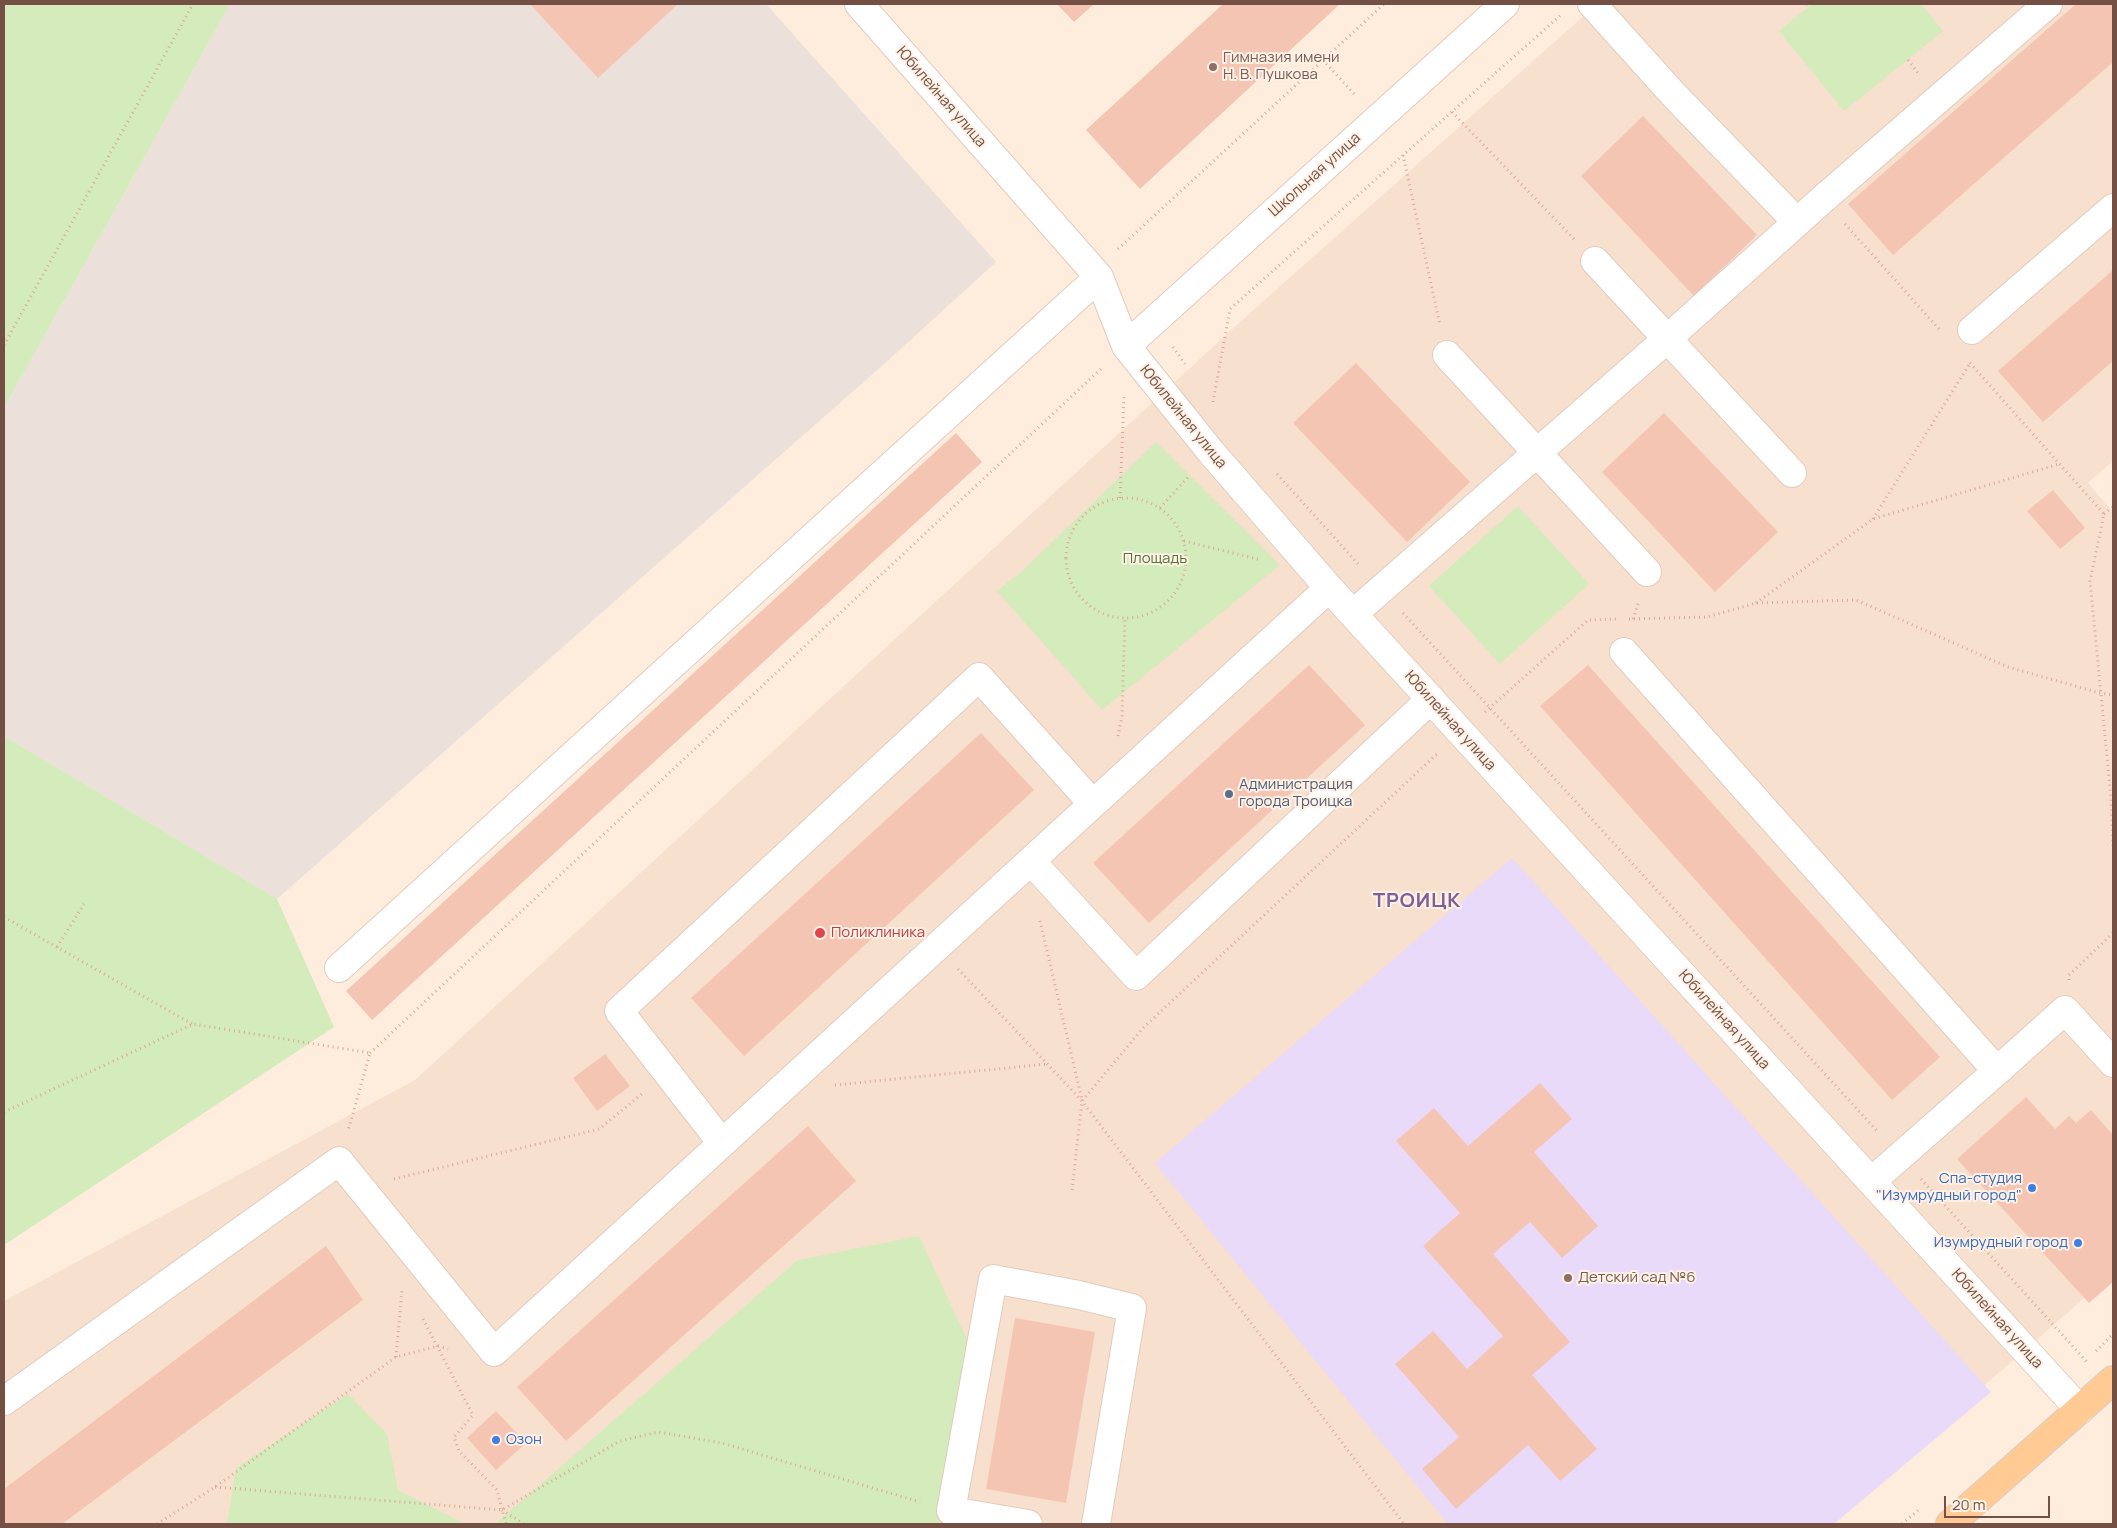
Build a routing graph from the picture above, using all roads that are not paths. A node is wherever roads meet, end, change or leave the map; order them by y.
1 (859, 4) edge
2 (1505, 4) edge
3 (2048, 4) edge
4 (1579, 7) edge
5 (2113, 208) edge
6 (1797, 222) junction
7 (1595, 261) road end
8 (1100, 277) junction
9 (1972, 330) dead end
10 (1667, 339) junction
11 (1126, 346) junction
12 (1447, 355) road end
13 (1537, 453) junction
14 (1792, 474) dead end
15 (1647, 572) road end
16 (1329, 588) junction
17 (1353, 614) junction
18 (1624, 652) road end
19 (1431, 699) junction
20 (1100, 798) junction
21 (1031, 861) junction
22 (339, 968) dead end
23 (2113, 1063) edge
24 (1997, 1071) junction
25 (722, 1143) junction
26 (1872, 1181) junction
27 (2111, 1382) edge
28 (4, 1401) edge
29 (2080, 1410) junction
30 (1028, 1524) edge
31 (1096, 1524) edge
32 (1950, 1524) edge

1 - 8 street, Юбилейная улица
2 - 11 street, Школьная улица
3 - 6 street
4 - 6 street
5 - 9 street
6 - 10 street
7 - 10 street
8 - 11 street, Юбилейная улица
8 - 22 street
10 - 13 street
10 - 14 street
11 - 16 street, Юбилейная улица
12 - 13 street
13 - 15 street
13 - 17 street
16 - 17 street, Юбилейная улица
16 - 20 street
17 - 19 street, Юбилейная улица
18 - 24 street
19 - 21 street
19 - 26 street, Юбилейная улица
20 - 21 street
20 - 25 street
21 - 25 street
23 - 24 street
24 - 26 street
25 - 28 street
26 - 29 street, Юбилейная улица
27 - 29 main road
29 - 32 main road
30 - 31 street

